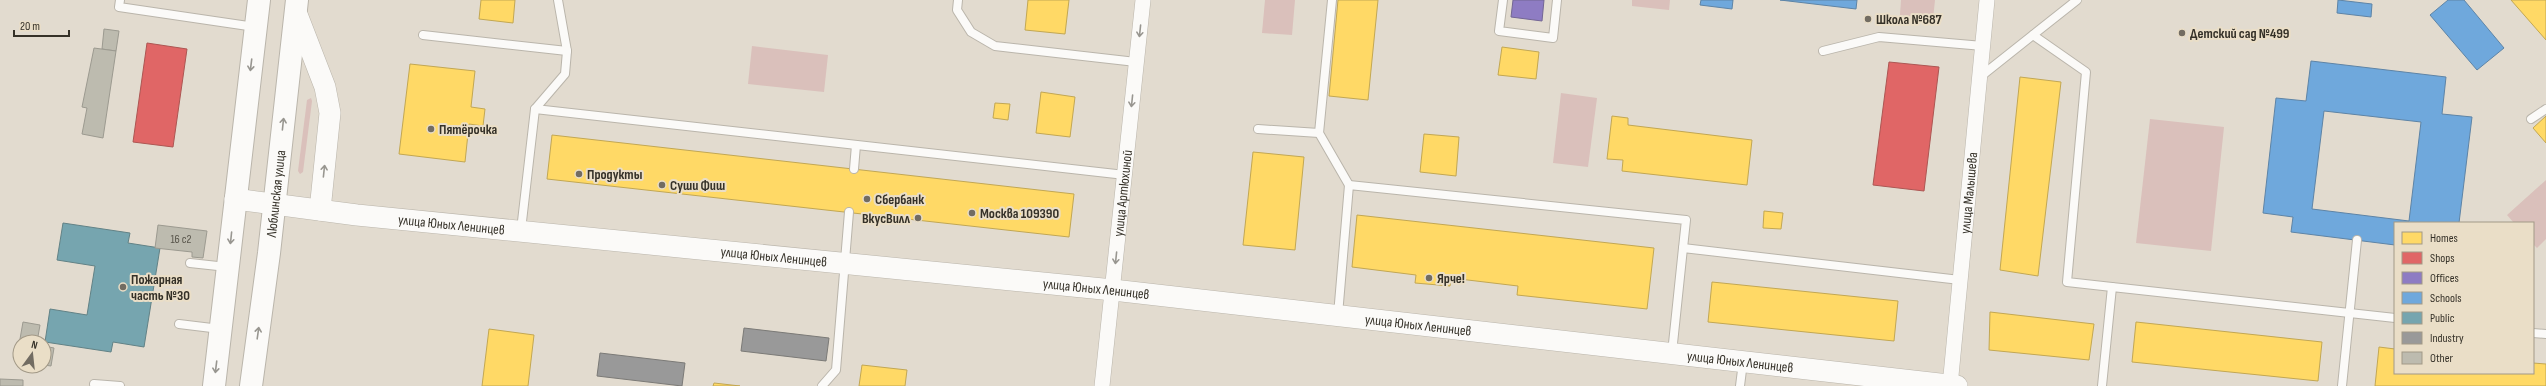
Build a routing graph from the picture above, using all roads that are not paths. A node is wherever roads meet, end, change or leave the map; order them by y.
1 (120, 0) edge
2 (259, 0) edge
3 (558, 0) edge
4 (958, 0) edge
5 (1143, 0) edge
6 (1332, 0) edge
7 (1503, 0) edge
8 (1558, 0) edge
9 (1987, 0) edge
10 (2077, 0) edge
11 (297, 6) edge
12 (256, 27) junction
13 (423, 35) dead end
14 (2033, 35) junction
15 (1983, 46) junction
16 (567, 51) junction
17 (1823, 51) dead end
18 (1136, 62) junction
19 (1980, 77) junction
20 (535, 109) junction
21 (2546, 109) edge
22 (2531, 119) dead end
23 (1258, 130) dead end
24 (1319, 134) junction
25 (856, 145) junction
26 (854, 169) dead end
27 (1125, 175) junction
28 (1349, 185) junction
29 (235, 199) junction
30 (274, 204) junction
31 (320, 210) junction
32 (849, 212) dead end
33 (521, 231) junction
34 (2357, 240) dead end
35 (1683, 248) junction
36 (190, 263) dead end
37 (844, 263) junction
38 (228, 267) junction
39 (1960, 280) junction
40 (2112, 287) junction
41 (1113, 290) junction
42 (2350, 313) junction
43 (1338, 315) junction
44 (2394, 318) edge
45 (178, 324) dead end
46 (220, 329) junction
47 (2534, 333) edge
48 (2546, 334) edge
49 (1672, 354) junction
50 (1743, 361) junction
51 (94, 384) dead end
52 (120, 386) edge
53 (214, 386) edge
54 (251, 386) edge
55 (822, 386) edge
56 (1102, 386) edge
57 (1740, 386) edge
58 (1952, 386) edge
59 (2102, 386) edge
60 (2342, 386) edge

1 - 12 lane
2 - 12 main road
3 - 16 lane
4 - 18 lane
5 -> 18 street, улица Артюхиной
6 - 24 lane
7 - 8 lane
9 - 15 street, улица Малышева
10 - 14 lane
30 -> 11 main road, Люблинская улица
31 -> 11 main road
12 -> 29 main road
13 - 16 lane
14 - 19 lane
14 - 40 lane
15 - 17 lane
15 - 19 street, улица Малышева
16 - 20 lane
18 -> 27 street, улица Артюхиной
19 - 39 street, улица Малышева
20 - 25 lane
20 - 33 lane
21 - 22 lane
23 - 24 lane
24 - 28 lane
25 - 26 lane
25 - 27 lane
27 -> 41 street, улица Артюхиной
28 - 35 lane
28 - 43 lane
29 - 30 main road, улица Юных Ленинцев
29 -> 38 main road
30 - 31 main road, улица Юных Ленинцев
54 -> 30 main road, Люблинская улица
31 - 33 main road, улица Юных Ленинцев
32 - 37 lane
33 - 37 main road, улица Юных Ленинцев
34 - 42 lane
35 - 39 lane
35 - 49 lane
36 - 38 lane
37 - 41 main road, улица Юных Ленинцев
37 - 55 lane
38 - 46 main road
39 - 58 street, улица Малышева
40 - 42 lane
40 - 59 lane
41 - 43 main road, улица Юных Ленинцев
41 - 56 street, улица Артюхиной
42 - 44 lane
42 - 60 lane
43 - 49 main road, улица Юных Ленинцев
45 - 46 lane
46 -> 53 main road
47 - 48 lane
49 - 50 main road, улица Юных Ленинцев
50 - 57 lane
50 - 58 main road, улица Юных Ленинцев
51 - 52 lane

